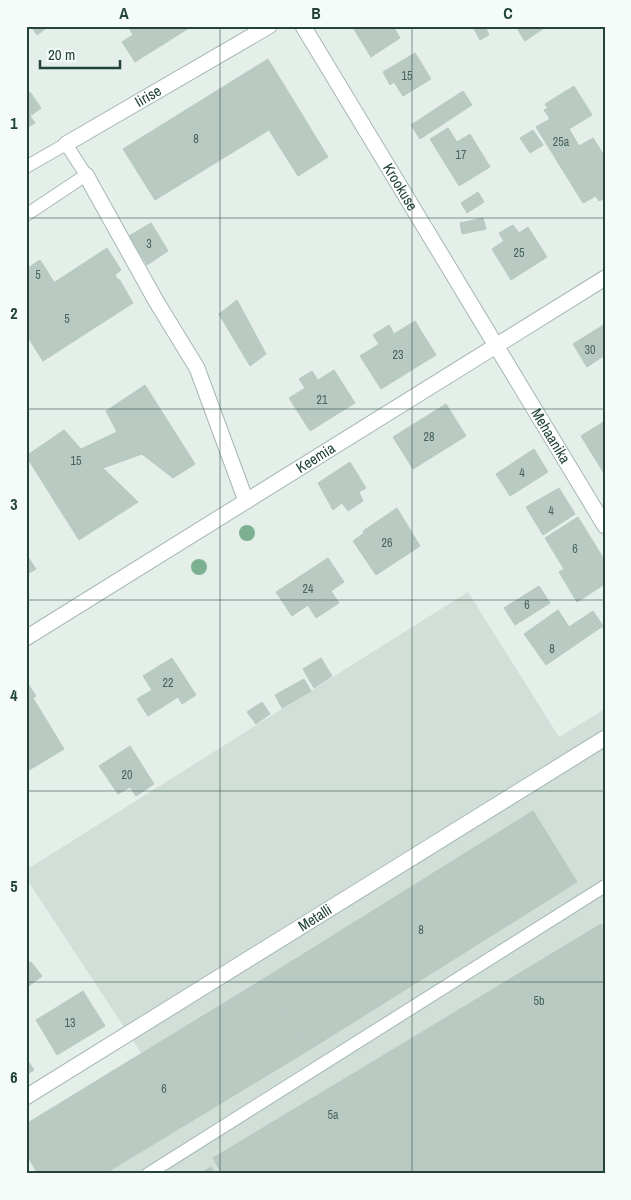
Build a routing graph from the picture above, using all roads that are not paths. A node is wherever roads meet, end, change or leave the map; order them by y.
1 (269, 26) edge
2 (302, 26) edge
3 (66, 144) junction
4 (26, 167) edge
5 (86, 176) junction
6 (26, 214) edge
7 (605, 278) edge
8 (496, 347) junction
9 (246, 501) junction
10 (605, 526) edge
11 (26, 638) edge
12 (605, 738) edge
13 (605, 886) edge
14 (26, 1097) edge
15 (148, 1174) edge

1 - 3 street, Iirise
2 - 8 street, Krookuse
3 - 4 lane, Iirise
3 - 5 lane
5 - 6 lane
5 - 9 street
7 - 8 street, Keemia
8 - 9 street, Keemia
8 - 10 street, Mehaanika
9 - 11 street, Keemia
12 - 14 street, Metalli
13 - 15 lane

